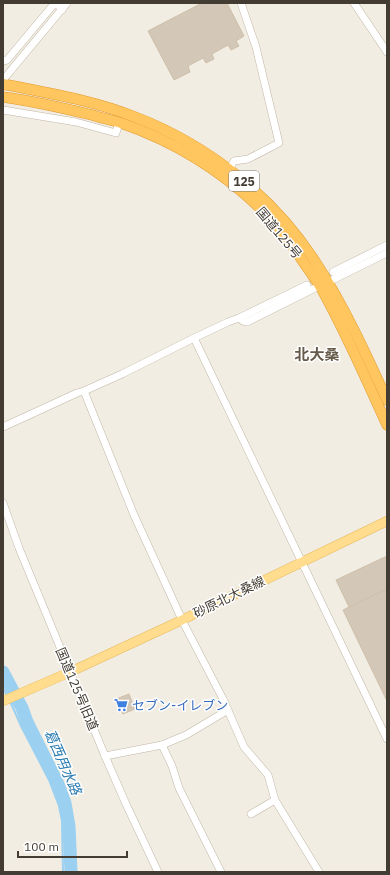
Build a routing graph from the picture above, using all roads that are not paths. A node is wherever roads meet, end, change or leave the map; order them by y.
1 (67, 3) edge
2 (241, 3) edge
3 (354, 3) edge
4 (62, 10) junction
5 (387, 52) edge
6 (3, 61) edge
7 (3, 80) edge
8 (3, 84) edge
9 (3, 97) edge
10 (3, 110) edge
11 (119, 122) junction
12 (229, 170) junction
13 (387, 244) edge
14 (387, 253) edge
15 (333, 272) dead end
16 (324, 284) junction
17 (307, 285) dead end
18 (239, 318) junction
19 (194, 338) junction
20 (84, 391) junction
21 (387, 400) edge
22 (387, 425) edge
23 (3, 427) edge
24 (3, 503) edge
25 (387, 521) edge
26 (301, 562) junction
27 (182, 620) junction
28 (70, 672) junction
29 (3, 701) edge
30 (228, 710) junction
31 (387, 739) edge
32 (162, 745) junction
33 (105, 756) junction
34 (275, 800) junction
35 (251, 814) dead end
36 (158, 872) edge
37 (221, 872) edge
38 (319, 872) edge

1 - 4 street
2 - 12 street
3 - 5 street
4 - 6 street
4 - 7 street
8 - 12 highway, 国道125号 / 125
9 - 11 highway, 国道125号 / 125
10 - 11 street
11 - 16 highway, 国道125号 / 125
12 - 16 highway, 国道125号 / 125
13 - 15 street
14 - 16 street
16 - 18 street
16 - 21 highway, 国道125号 / 125
16 - 22 highway, 国道125号 / 125
17 - 18 street
18 - 19 street
19 - 20 street
19 - 26 street
20 - 23 street
20 - 27 street
24 - 28 street, 国道125号旧道
25 - 26 main road, 砂原北大桑線
26 - 27 main road, 砂原北大桑線
26 - 31 street
27 - 28 main road, 砂原北大桑線
27 - 30 street
28 - 29 main road, 砂原北大桑線
28 - 33 street, 国道125号旧道
30 - 32 street
30 - 34 street
32 - 33 street
32 - 37 street
33 - 36 street, 国道125号旧道
34 - 35 street
34 - 38 street

